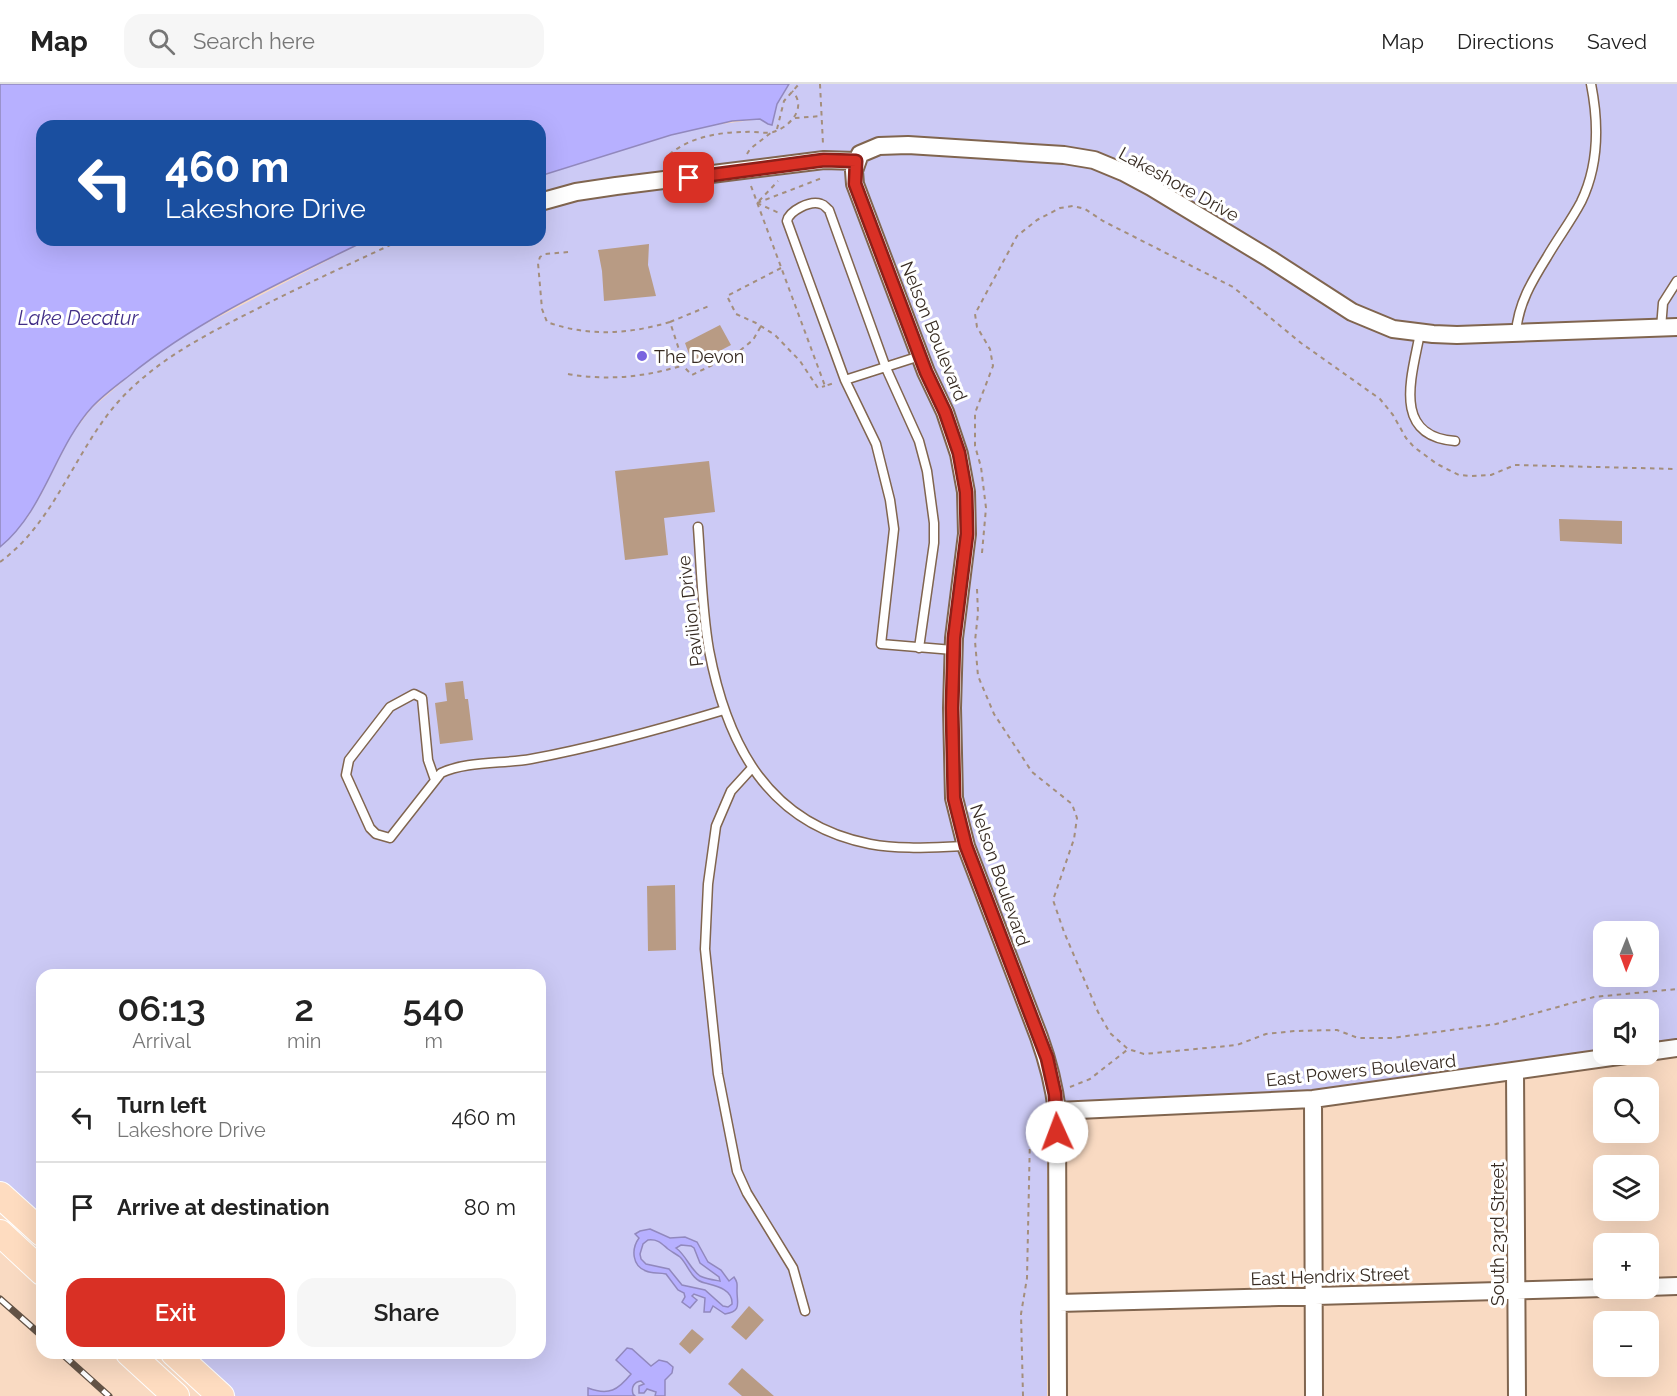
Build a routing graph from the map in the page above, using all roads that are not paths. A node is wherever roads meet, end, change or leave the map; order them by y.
1 (1591, 84) edge
2 (856, 161) junction
3 (546, 200) edge
4 (1677, 281) edge
5 (1669, 328) edge
6 (1420, 333) junction
7 (1516, 333) junction
8 (920, 356) junction
9 (886, 368) junction
10 (845, 380) junction
11 (1455, 441) dead end
12 (698, 527) dead end
13 (919, 648) junction
14 (953, 650) junction
15 (724, 711) junction
16 (752, 768) junction
17 (435, 780) junction
18 (966, 846) junction
19 (1677, 1048) edge
20 (1659, 1050) edge
21 (1593, 1060) edge
22 (1515, 1071) junction
23 (1313, 1099) junction
24 (1057, 1111) junction
25 (0, 1195) edge
26 (36, 1228) edge
27 (0, 1233) edge
28 (36, 1266) edge
29 (1677, 1286) edge
30 (1593, 1287) edge
31 (1659, 1287) edge
32 (1516, 1289) junction
33 (1313, 1297) junction
34 (1059, 1303) junction
35 (805, 1311) dead end
36 (136, 1359) edge
37 (181, 1359) edge
38 (176, 1396) edge
39 (221, 1396) edge
40 (1058, 1396) edge
41 (1314, 1396) edge
42 (1517, 1396) edge

1 - 7 lane
2 - 3 street
2 - 6 street, Lakeshore Drive
2 - 8 street, Nelson Boulevard
4 - 5 lane
5 - 7 street, Lakeshore Drive
6 - 7 street, Lakeshore Drive
6 - 11 lane
8 - 9 lane
8 - 14 street, Nelson Boulevard
9 - 10 lane
9 - 10 lane
9 - 13 lane
10 - 13 lane
12 - 15 lane, Pavilion Drive
13 - 14 lane
14 - 18 street, Nelson Boulevard
15 - 16 lane, Pavilion Drive
15 - 17 lane
16 - 18 lane, Pavilion Drive
16 - 35 lane
17 - 17 lane
18 - 24 street, Nelson Boulevard
19 - 20 street
21 - 22 street, East Powers Boulevard
22 - 23 street, East Powers Boulevard
22 - 32 street, South 23rd Street
23 - 24 street, East Powers Boulevard
23 - 33 street
24 - 34 street, Nelson Boulevard
25 - 26 main road
27 - 28 main road
29 - 31 street
30 - 32 street, East Hendrix Street
32 - 33 street, East Hendrix Street
32 - 42 street, South 23rd Street
33 - 34 street, East Hendrix Street
33 - 41 street
34 - 40 street, Nelson Boulevard
36 - 38 main road
37 - 39 main road

